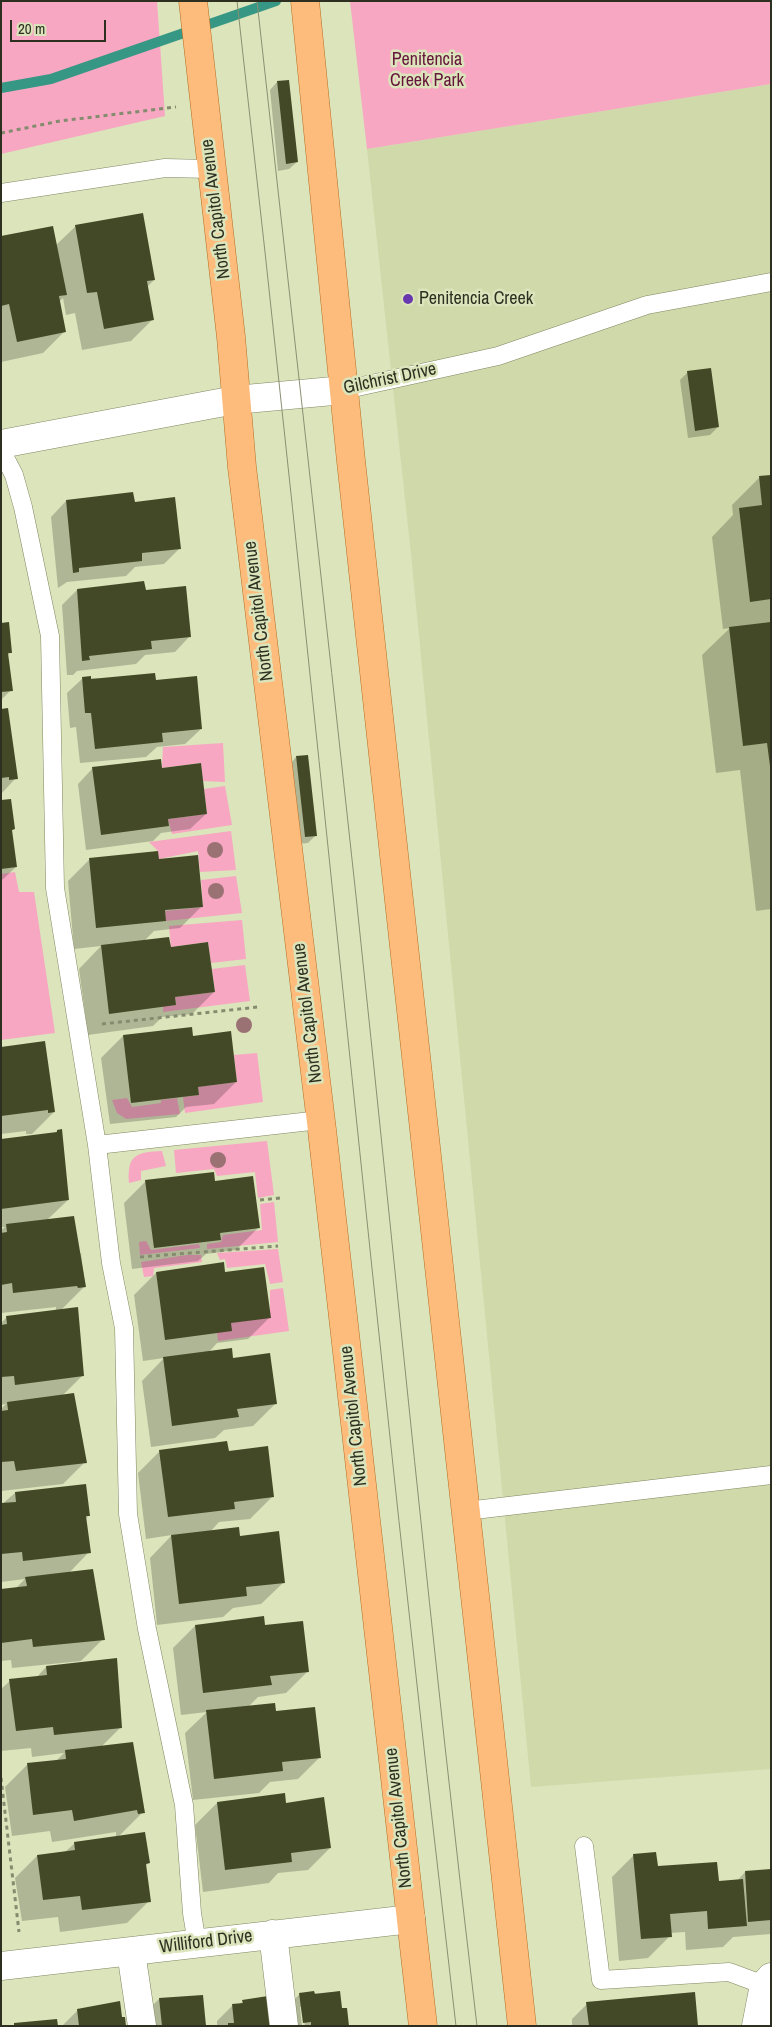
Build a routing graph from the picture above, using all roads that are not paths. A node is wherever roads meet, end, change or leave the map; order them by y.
1 (193, 1) edge
2 (305, 1) edge
3 (211, 169) junction
4 (1, 193) edge
5 (771, 282) edge
6 (344, 390) junction
7 (235, 400) junction
8 (1, 444) edge
9 (1, 450) edge
10 (320, 1120) junction
11 (97, 1145) junction
12 (771, 1474) edge
13 (466, 1511) junction
14 (584, 1846) dead end
15 (411, 1919) junction
16 (273, 1934) junction
17 (197, 1944) junction
18 (131, 1952) junction
19 (1, 1966) edge
20 (768, 1981) edge
21 (142, 2026) edge
22 (284, 2026) edge
23 (423, 2026) edge
24 (522, 2026) edge
25 (756, 2026) edge

1 - 3 main road, North Capitol Avenue
2 - 6 main road
3 - 4 lane
3 - 7 main road, North Capitol Avenue
5 - 6 lane, Gilchrist Drive
6 - 7 street, Gilchrist Drive
6 - 13 main road
7 - 8 street, Gilchrist Drive
7 - 10 main road, North Capitol Avenue
9 - 11 lane
10 - 11 lane
10 - 15 main road, North Capitol Avenue
11 - 17 lane
12 - 13 lane
13 - 24 main road
14 - 20 lane
15 - 16 street, Williford Drive
15 - 23 main road, North Capitol Avenue
16 - 17 street, Williford Drive
16 - 22 street
17 - 18 street, Williford Drive
18 - 19 street, Williford Drive
18 - 21 street
20 - 25 street

